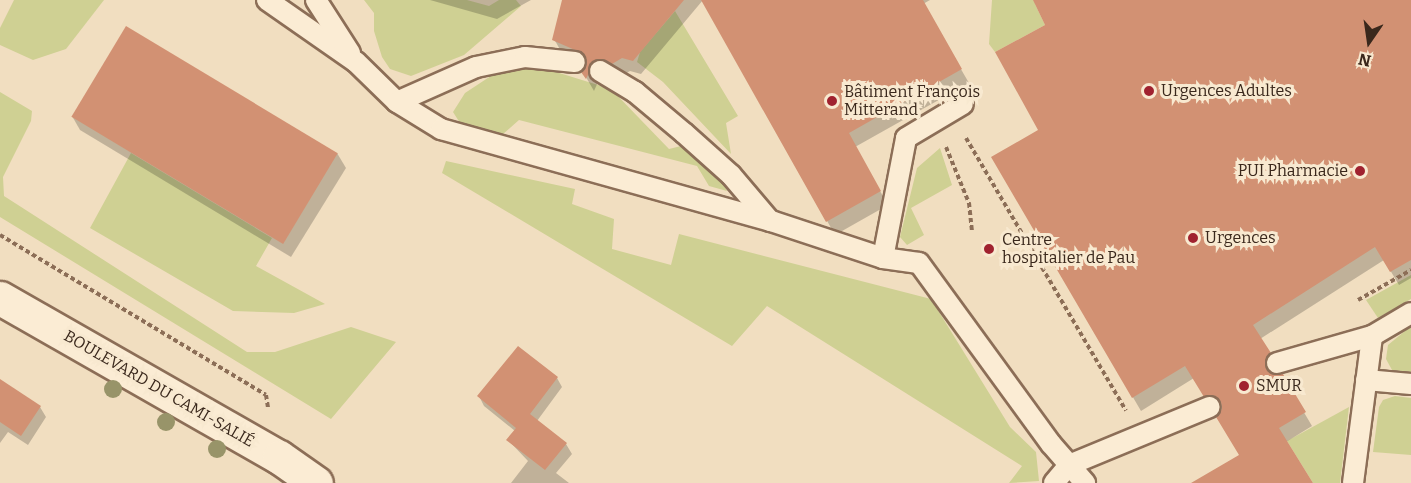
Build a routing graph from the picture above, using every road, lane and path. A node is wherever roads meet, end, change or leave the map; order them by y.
1 (267, 0) edge
2 (316, 0) edge
3 (356, 62) junction
4 (575, 62) dead end
5 (600, 71) dead end
6 (398, 102) junction
7 (956, 108) junction
8 (771, 221) junction
9 (972, 232) dead end
10 (0, 235) edge
11 (883, 258) junction
12 (1411, 270) edge
13 (0, 298) edge
14 (1358, 300) dead end
15 (1411, 313) edge
16 (1372, 336) junction
17 (1277, 363) dead end
18 (1366, 380) junction
19 (1411, 384) edge
20 (1210, 407) dead end
21 (1141, 435) junction
22 (279, 457) junction
23 (1069, 465) junction
24 (316, 483) edge
25 (1054, 483) edge
26 (1085, 483) edge
27 (1353, 483) edge

1 - 3 lane
2 - 3 lane
3 - 6 lane
4 - 6 lane
5 - 8 lane
6 - 8 lane
7 - 9 path
7 - 11 lane
7 - 21 path
8 - 11 lane
10 - 22 path
11 - 23 lane
12 - 14 path
13 - 22 street, BOULEVARD DU CAMI-SALIÉ
15 - 16 lane
16 - 17 lane
16 - 18 lane
18 - 19 lane
18 - 27 lane
20 - 21 lane
21 - 23 lane
22 - 24 street, BOULEVARD DU CAMI-SALIÉ
23 - 25 lane
23 - 26 lane

